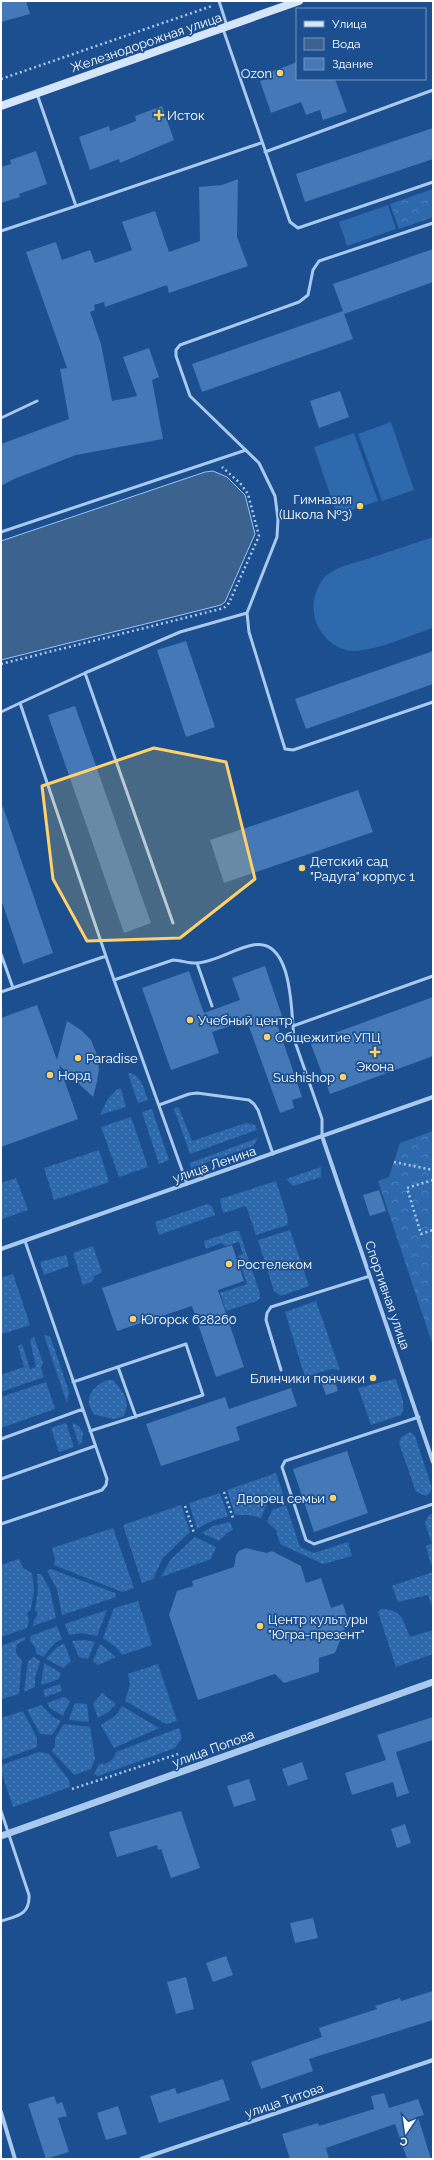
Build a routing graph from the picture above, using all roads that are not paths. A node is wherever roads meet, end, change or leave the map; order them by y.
1 (300, 1) edge
2 (219, 2) edge
3 (225, 27) junction
4 (433, 90) edge
5 (37, 94) junction
6 (1, 106) edge
7 (262, 143) junction
8 (265, 152) junction
9 (433, 182) edge
10 (76, 206) junction
11 (433, 223) edge
12 (1, 231) edge
13 (37, 401) dead end
14 (1, 418) edge
15 (246, 450) junction
16 (1, 532) edge
17 (248, 613) junction
18 (85, 673) junction
19 (433, 702) edge
20 (20, 703) junction
21 (1, 712) edge
22 (173, 923) dead end
23 (1, 954) edge
24 (106, 956) junction
25 (197, 963) junction
26 (433, 976) edge
27 (114, 980) junction
28 (13, 988) junction
29 (1, 992) edge
30 (212, 1006) dead end
31 (293, 1026) junction
32 (433, 1098) edge
33 (159, 1105) junction
34 (322, 1136) junction
35 (273, 1154) junction
36 (187, 1184) junction
37 (25, 1241) junction
38 (1, 1249) edge
39 (370, 1276) junction
40 (118, 1367) junction
41 (281, 1370) dead end
42 (73, 1382) junction
43 (83, 1409) junction
44 (136, 1417) junction
45 (419, 1417) junction
46 (90, 1432) junction
47 (1, 1439) edge
48 (95, 1446) junction
49 (433, 1462) edge
50 (1, 1479) edge
51 (433, 1504) edge
52 (1, 1524) edge
53 (433, 1682) edge
54 (1, 1811) edge
55 (5, 1835) edge
56 (1, 1921) edge
57 (433, 2060) edge
58 (1, 2112) edge
59 (15, 2159) edge
60 (141, 2159) edge

1 - 3 main road, Железнодорожная улица
2 - 3 lane
3 - 5 main road, Железнодорожная улица
3 - 7 lane
4 - 8 lane
5 - 6 main road, Железнодорожная улица
5 - 10 lane
7 - 8 lane
7 - 10 lane
8 - 9 lane
10 - 12 lane
11 - 15 lane
13 - 14 lane
15 - 16 lane
15 - 17 lane
17 - 18 lane
17 - 19 lane
18 - 20 lane
18 - 22 lane
20 - 21 lane
20 - 24 lane
23 - 28 lane
24 - 27 lane
24 - 28 lane
25 - 27 lane
25 - 30 lane
25 - 31 lane
26 - 31 lane
27 - 33 lane
28 - 29 lane
31 - 34 lane
32 - 34 street, улица Ленина
33 - 35 lane
33 - 36 lane
34 - 35 street, улица Ленина
34 - 39 street, Спортивная улица
35 - 36 street, улица Ленина
36 - 37 street, улица Ленина
37 - 38 street, улица Ленина
37 - 42 lane
39 - 41 lane
39 - 45 street, Спортивная улица
40 - 42 lane
40 - 44 lane
40 - 44 lane
42 - 43 lane
43 - 46 lane
43 - 47 lane
44 - 46 lane
45 - 49 street, Спортивная улица
45 - 51 lane
46 - 48 lane
48 - 50 lane
48 - 52 lane
53 - 55 street, улица Попова
54 - 55 lane
55 - 56 lane
57 - 60 street, улица Титова
58 - 59 street

